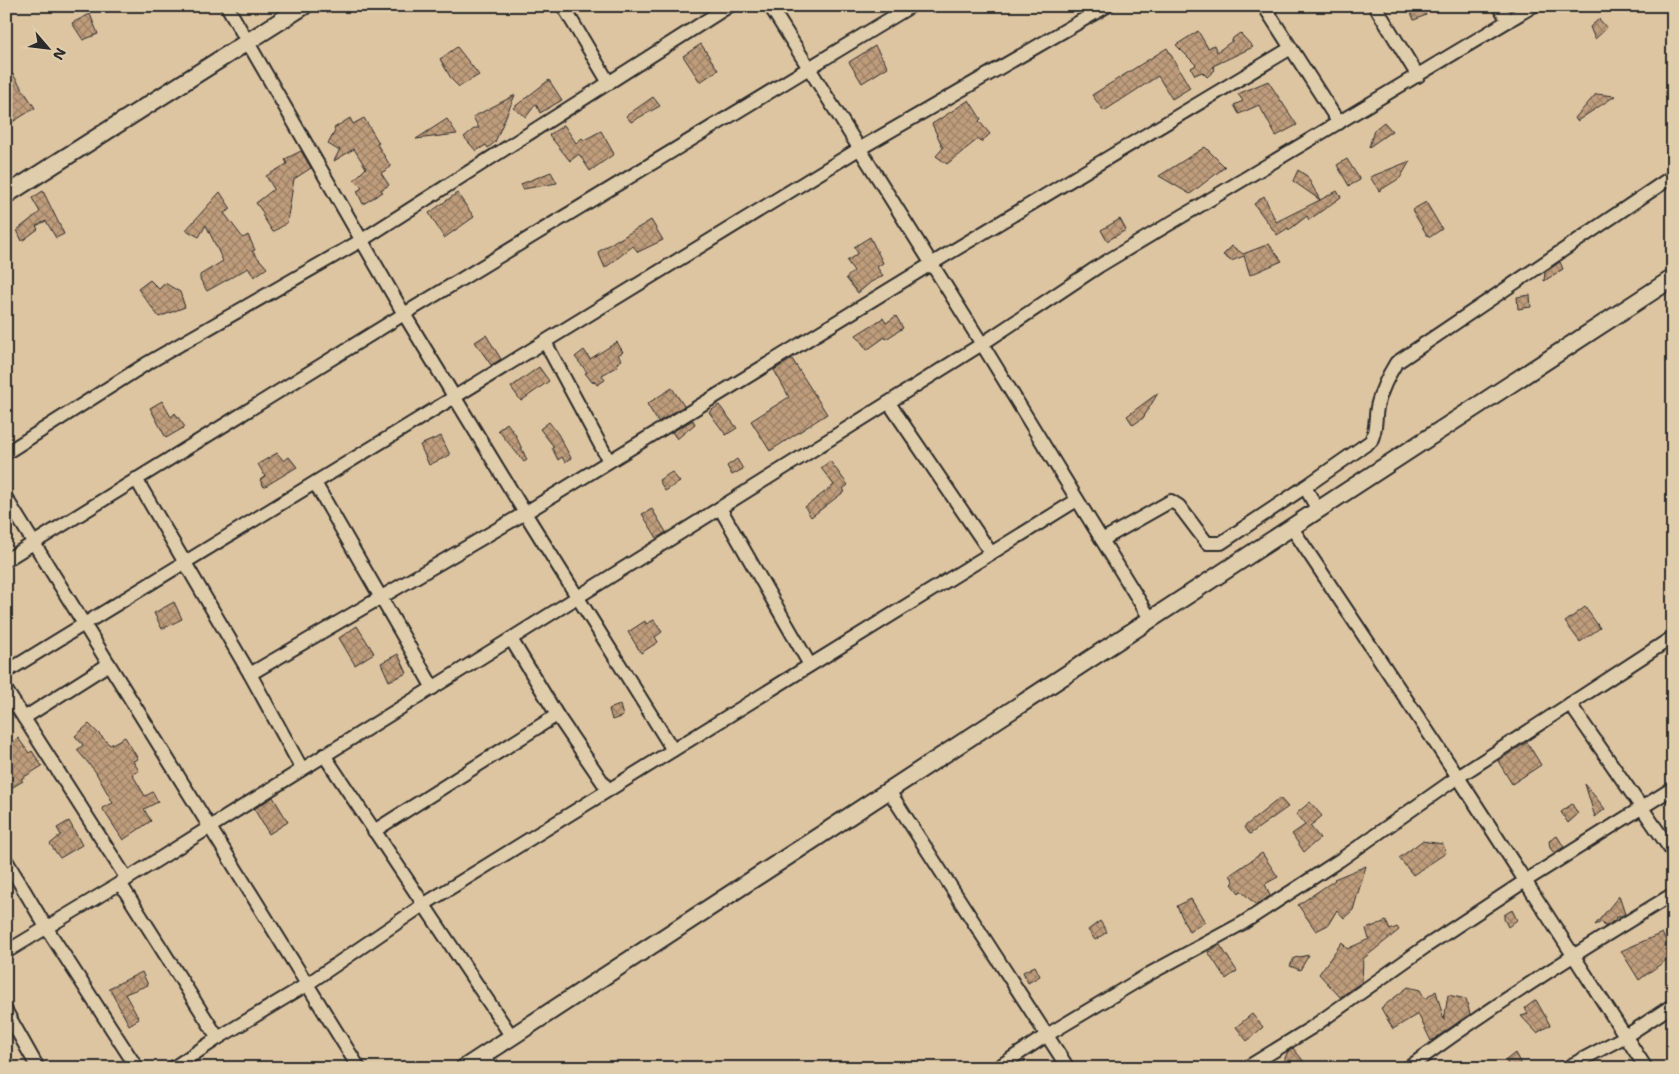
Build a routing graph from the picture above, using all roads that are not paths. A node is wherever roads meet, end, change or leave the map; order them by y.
1 (227, 6) edge
2 (304, 6) edge
3 (563, 6) edge
4 (729, 6) edge
5 (770, 6) edge
6 (911, 6) edge
7 (1106, 6) edge
8 (1264, 6) edge
9 (1375, 6) edge
10 (1499, 6) edge
11 (1533, 6) edge
12 (1508, 21) junction
13 (248, 42) junction
14 (1291, 48) junction
15 (809, 68) junction
16 (1418, 76) junction
17 (609, 83) junction
18 (1339, 123) junction
19 (859, 148) junction
20 (1673, 176) edge
21 (6, 195) edge
22 (362, 240) junction
23 (931, 264) junction
24 (1673, 278) edge
25 (404, 314) junction
26 (544, 342) junction
27 (982, 344) junction
28 (455, 397) junction
29 (888, 403) junction
30 (6, 453) edge
31 (609, 461) junction
32 (136, 479) junction
33 (315, 483) junction
34 (1304, 487) junction
35 (6, 498) edge
36 (1077, 500) junction
37 (720, 508) junction
38 (1318, 510) junction
39 (525, 513) junction
40 (1292, 528) junction
41 (1102, 540) junction
42 (33, 542) junction
43 (991, 553) junction
44 (6, 560) edge
45 (184, 562) junction
46 (578, 597) junction
47 (381, 598) junction
48 (1151, 620) junction
49 (84, 624) junction
50 (1673, 637) edge
51 (511, 639) junction
52 (109, 664) junction
53 (810, 665) junction
54 (6, 672) edge
55 (250, 674) junction
56 (432, 688) junction
57 (6, 690) edge
58 (1570, 704) junction
59 (557, 715) junction
60 (24, 718) junction
61 (673, 750) junction
62 (324, 755) junction
63 (302, 769) junction
64 (1458, 777) junction
65 (1673, 788) edge
66 (608, 790) junction
67 (889, 791) junction
68 (1641, 808) junction
69 (209, 827) junction
70 (374, 831) junction
71 (1673, 853) edge
72 (6, 860) edge
73 (123, 881) junction
74 (1525, 881) junction
75 (1673, 894) edge
76 (422, 905) junction
77 (46, 927) junction
78 (6, 952) edge
79 (1573, 955) junction
80 (306, 985) junction
81 (1673, 1005) edge
82 (6, 1011) edge
83 (1047, 1035) junction
84 (1626, 1036) junction
85 (512, 1037) junction
86 (218, 1038) junction
87 (488, 1062) edge
88 (38, 1068) edge
89 (137, 1068) edge
90 (174, 1068) edge
91 (358, 1068) edge
92 (464, 1068) edge
93 (997, 1068) edge
94 (1068, 1068) edge
95 (1246, 1068) edge
96 (1408, 1068) edge
97 (1566, 1068) edge
98 (1646, 1068) edge

1 - 13 street
2 - 13 street
3 - 17 street
4 - 17 street
5 - 15 street
6 - 15 street
7 - 19 street
8 - 14 street
9 - 16 street
10 - 12 street
11 - 12 street
12 - 16 street
13 - 21 street
13 - 22 street
14 - 18 street
14 - 23 street
15 - 19 street
15 - 25 street
16 - 18 street
17 - 22 street
18 - 27 street
19 - 23 street
19 - 26 street
20 - 34 street
22 - 25 street
22 - 30 street
23 - 27 street
23 - 31 street
24 - 38 street
25 - 28 street
25 - 32 street
26 - 28 street
26 - 31 street
27 - 29 street
27 - 36 street
28 - 33 street
28 - 39 street
29 - 37 street
29 - 43 street
31 - 39 street
32 - 42 street
32 - 45 street
33 - 45 street
33 - 47 street
34 - 38 street
34 - 41 street
35 - 42 street
36 - 41 street
36 - 43 street
37 - 46 street
37 - 53 street
38 - 40 street
39 - 46 street
39 - 47 street
40 - 48 street
40 - 64 street
41 - 48 street
42 - 44 street
42 - 49 street
43 - 53 street
45 - 49 street
45 - 55 street
46 - 51 street
46 - 61 street
47 - 55 street
47 - 56 street
48 - 67 street
49 - 52 street
49 - 54 street
50 - 58 street
51 - 56 street
51 - 59 street
52 - 60 street
52 - 69 street
53 - 61 street
55 - 63 street
56 - 62 street
57 - 60 street
58 - 64 street
58 - 68 street
59 - 66 street
59 - 70 street
60 - 73 street
61 - 66 street
62 - 63 street
62 - 70 street
63 - 69 street
64 - 74 street
64 - 83 street
65 - 68 street
66 - 76 street
67 - 83 street
67 - 85 street
68 - 71 street
68 - 74 street
69 - 73 street
69 - 80 street
70 - 76 street
72 - 77 street
73 - 77 street
73 - 86 street
74 - 79 street
74 - 95 street
75 - 79 street
76 - 80 street
76 - 85 street
77 - 78 street
77 - 89 street
79 - 84 street
79 - 96 street
80 - 86 street
80 - 91 street
81 - 84 street
82 - 88 street
83 - 93 street
83 - 94 street
84 - 97 street
84 - 98 street
85 - 87 street
86 - 90 street
87 - 92 street

